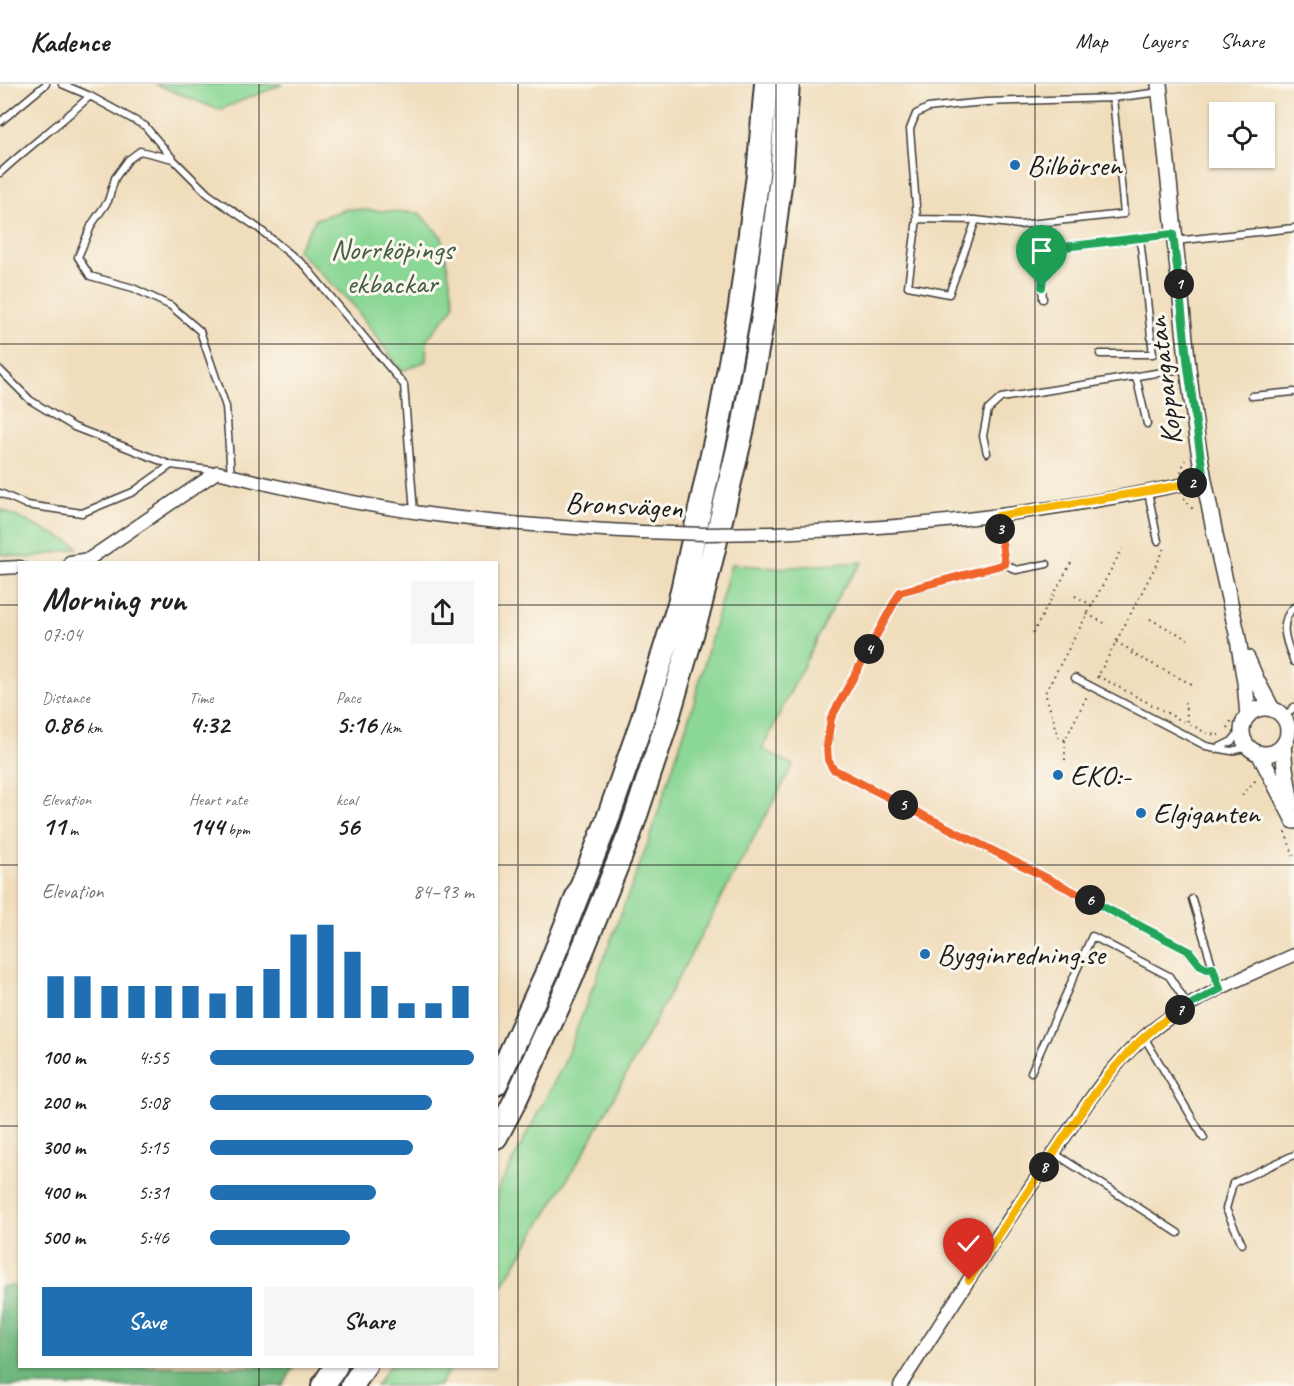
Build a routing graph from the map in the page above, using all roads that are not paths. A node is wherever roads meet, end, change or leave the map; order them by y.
1 (46, 84) edge
2 (62, 84) edge
3 (766, 84) edge
4 (788, 84) edge
5 (1159, 88) edge
6 (90, 96) junction
7 (1113, 98) junction
8 (0, 122) edge
9 (173, 159) junction
10 (0, 173) edge
11 (917, 219) junction
12 (976, 220) junction
13 (1294, 228) edge
14 (1174, 237) junction
15 (1140, 238) junction
16 (1043, 299) dead end
17 (1100, 354) dead end
18 (1188, 368) junction
19 (0, 370) edge
20 (1136, 376) junction
21 (1294, 392) edge
22 (1252, 396) dead end
23 (1147, 424) dead end
24 (987, 453) dead end
25 (171, 465) junction
26 (217, 472) junction
27 (231, 475) junction
28 (1204, 480) junction
29 (1148, 491) junction
30 (0, 493) edge
31 (414, 512) junction
32 (998, 516) junction
33 (1158, 541) dead end
34 (76, 561) edge
35 (1005, 564) junction
36 (1047, 564) dead end
37 (18, 567) edge
38 (0, 568) edge
39 (1294, 607) edge
40 (1237, 633) junction
41 (1294, 662) edge
42 (1075, 678) dead end
43 (1284, 711) edge
44 (1245, 723) junction
45 (1283, 745) junction
46 (1216, 749) junction
47 (1254, 750) junction
48 (1294, 820) edge
49 (1192, 899) dead end
50 (1294, 955) edge
51 (1213, 968) junction
52 (1220, 989) junction
53 (1188, 1005) junction
54 (1144, 1037) junction
55 (1031, 1072) dead end
56 (498, 1080) edge
57 (498, 1133) edge
58 (1204, 1138) dead end
59 (1053, 1153) junction
60 (1294, 1155) edge
61 (1178, 1233) dead end
62 (1242, 1244) dead end
63 (335, 1368) edge
64 (363, 1368) edge
65 (323, 1386) edge
66 (352, 1386) edge
67 (900, 1386) edge

1 - 8 lane
2 - 6 lane
3 - 56 highway
4 - 57 highway
5 - 7 lane
5 - 14 street, Koppargatan
6 - 9 lane
6 - 10 lane
7 - 11 lane
7 - 12 lane
9 - 27 lane
9 - 31 lane
11 - 12 lane
11 - 12 lane
13 - 14 lane
14 - 15 lane
14 - 18 street, Koppargatan
15 - 16 lane
15 - 17 lane
18 - 20 lane
18 - 28 street, Koppargatan
19 - 25 lane
20 - 23 lane
20 - 24 lane
21 - 22 lane
25 - 26 lane
25 - 30 lane
26 - 27 street, Bronsvägen
26 - 34 street
27 - 31 street, Bronsvägen
28 - 29 street, Bronsvägen
28 - 40 street, Koppargatan
29 - 32 street, Bronsvägen
29 - 33 lane
31 - 32 street, Bronsvägen, bridge
32 - 35 lane
35 - 36 lane
35 - 51 lane
37 - 38 street
39 - 41 lane
40 - 43 street, Koppargatan
40 - 44 street, Koppargatan
42 - 46 lane
43 - 44 street
43 - 45 street
44 - 46 lane
44 - 47 street
45 - 47 street
45 - 48 street
46 - 47 lane
47 - 48 street
49 - 51 lane
50 - 52 street
51 - 52 lane
52 - 53 street
53 - 54 street
53 - 55 lane
54 - 58 lane
54 - 59 street
59 - 61 lane
59 - 67 street
60 - 62 lane
63 - 65 highway
64 - 66 highway

